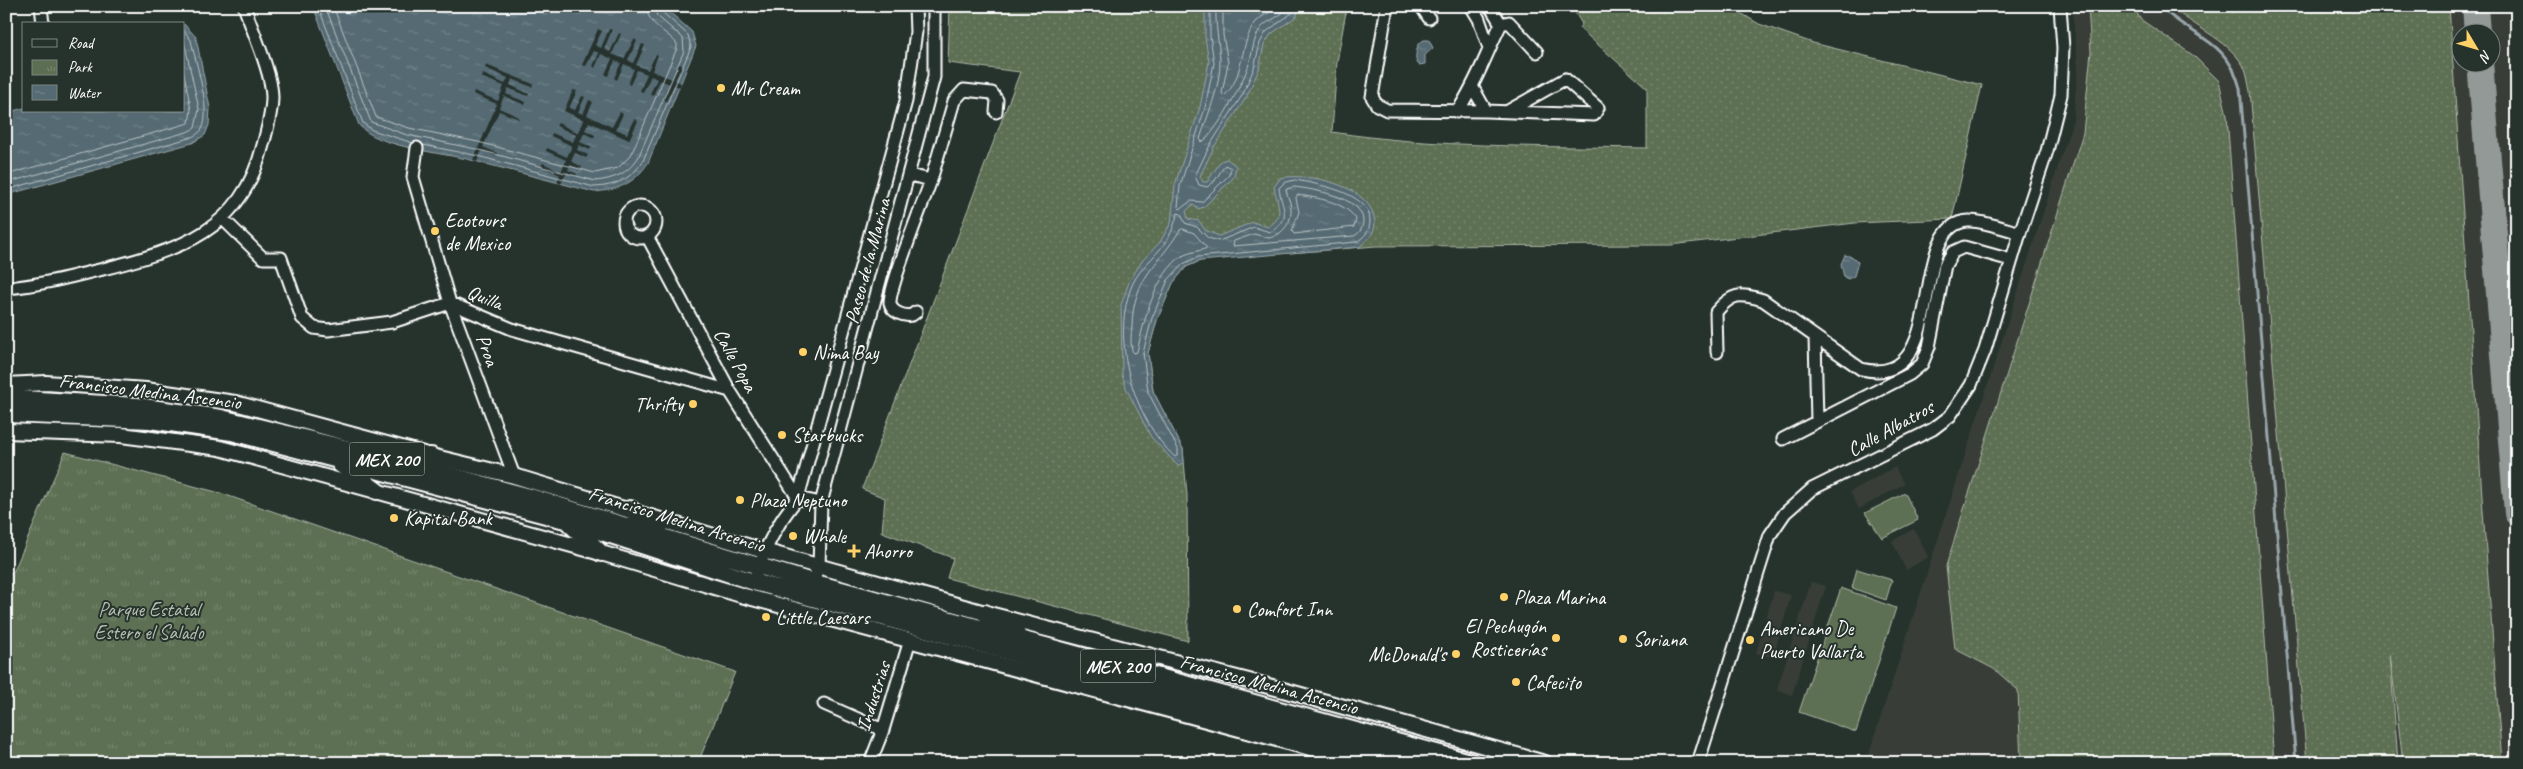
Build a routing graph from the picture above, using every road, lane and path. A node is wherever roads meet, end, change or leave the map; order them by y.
1 (41, 6) edge
2 (244, 6) edge
3 (915, 6) edge
4 (934, 6) edge
5 (1387, 6) edge
6 (1421, 6) edge
7 (1471, 6) edge
8 (2060, 6) edge
9 (1491, 9) edge
10 (1429, 18) dead end
11 (1479, 19) junction
12 (43, 22) edge
13 (1501, 24) junction
14 (1489, 48) junction
15 (1537, 52) dead end
16 (1474, 88) junction
17 (1486, 111) junction
18 (1508, 111) junction
19 (996, 112) dead end
20 (1458, 112) junction
21 (417, 148) dead end
22 (891, 157) junction
23 (913, 161) junction
24 (885, 179) junction
25 (908, 180) junction
26 (931, 180) junction
27 (223, 219) junction
28 (2020, 233) junction
29 (647, 236) dead end
30 (1937, 252) junction
31 (1949, 259) junction
32 (2012, 260) junction
33 (6, 288) edge
34 (450, 303) junction
35 (916, 312) dead end
36 (1815, 337) junction
37 (1916, 341) junction
38 (1930, 347) junction
39 (1717, 352) dead end
40 (1889, 370) junction
41 (1894, 382) junction
42 (730, 390) junction
43 (8, 394) edge
44 (6, 414) edge
45 (1817, 421) junction
46 (6, 431) edge
47 (1783, 439) dead end
48 (431, 456) junction
49 (335, 459) junction
50 (389, 459) junction
51 (514, 476) junction
52 (376, 491) junction
53 (798, 498) junction
54 (821, 502) junction
55 (630, 509) junction
56 (566, 520) junction
57 (668, 538) junction
58 (764, 551) junction
59 (601, 553) junction
60 (819, 566) junction
61 (754, 582) junction
62 (807, 596) junction
63 (984, 612) junction
64 (910, 640) junction
65 (1029, 642) junction
66 (824, 704) dead end
67 (883, 730) junction
68 (1423, 756) edge
69 (870, 763) edge
70 (1366, 763) edge
71 (1414, 763) edge
72 (1472, 763) edge
73 (1545, 763) edge
74 (1698, 763) edge

1 - 12 street
2 - 27 street
3 - 22 street, Paseo de la Marina
4 - 23 street, Paseo de la Marina
5 - 20 street
6 - 10 street
7 - 11 street
8 - 28 street, Calle Albatros
9 - 11 street
9 - 13 street
11 - 14 street
13 - 14 street
13 - 15 street
14 - 16 street
16 - 17 street
16 - 20 street
17 - 18 street
17 - 20 street
18 - 18 street
19 - 26 street
21 - 34 street, Proa
22 - 23 street
22 - 24 street, Paseo de la Marina
23 - 25 street, Paseo de la Marina
24 - 25 street
24 - 53 street, Paseo de la Marina
25 - 26 street
25 - 54 street, Paseo de la Marina
26 - 35 street
27 - 33 street
27 - 34 street, Quilla
28 - 30 street
28 - 32 street, Calle Albatros
29 - 42 street, Calle Popa
30 - 31 street
30 - 37 street
31 - 32 street
31 - 38 street
32 - 74 street, Calle Albatros
34 - 42 street, Quilla
34 - 51 street, Proa
36 - 39 street
36 - 40 street
36 - 45 street
37 - 38 street
37 - 40 street
38 - 41 street
40 - 41 street
41 - 45 street
42 - 53 street, Calle Popa
43 - 48 main road
43 - 50 highway, Francisco Medina Ascencio / MEX 200
44 - 49 highway, Francisco Medina Ascencio / MEX 200
45 - 47 street
46 - 52 main road, Francisco Medina Ascencio
48 - 50 highway
48 - 51 main road
49 - 52 highway
49 - 56 highway, Francisco Medina Ascencio / MEX 200
50 - 57 highway, Francisco Medina Ascencio / MEX 200
51 - 55 main road
52 - 59 main road, Francisco Medina Ascencio
53 - 54 street
53 - 58 street, Paseo de la Marina
54 - 60 street, Paseo de la Marina
55 - 57 highway
55 - 58 main road
56 - 59 highway
56 - 61 highway, Francisco Medina Ascencio / MEX 200
57 - 61 highway, Francisco Medina Ascencio / MEX 200
58 - 60 main road
58 - 61 street, Paseo de la Marina
59 - 61 main road, Francisco Medina Ascencio
60 - 62 street, Paseo de la Marina
60 - 63 main road
61 - 62 highway, Francisco Medina Ascencio / MEX 200
61 - 62 main road, Francisco Medina Ascencio
62 - 64 main road, Francisco Medina Ascencio
62 - 65 highway, Francisco Medina Ascencio / MEX 200
62 - 71 highway, Francisco Medina Ascencio / MEX 200
63 - 65 highway
63 - 73 main road
64 - 67 street, Industrias
64 - 70 main road, Francisco Medina Ascencio
65 - 68 highway, Francisco Medina Ascencio / MEX 200
66 - 67 street
67 - 69 street, Industrias
68 - 72 highway, Francisco Medina Ascencio / MEX 200

